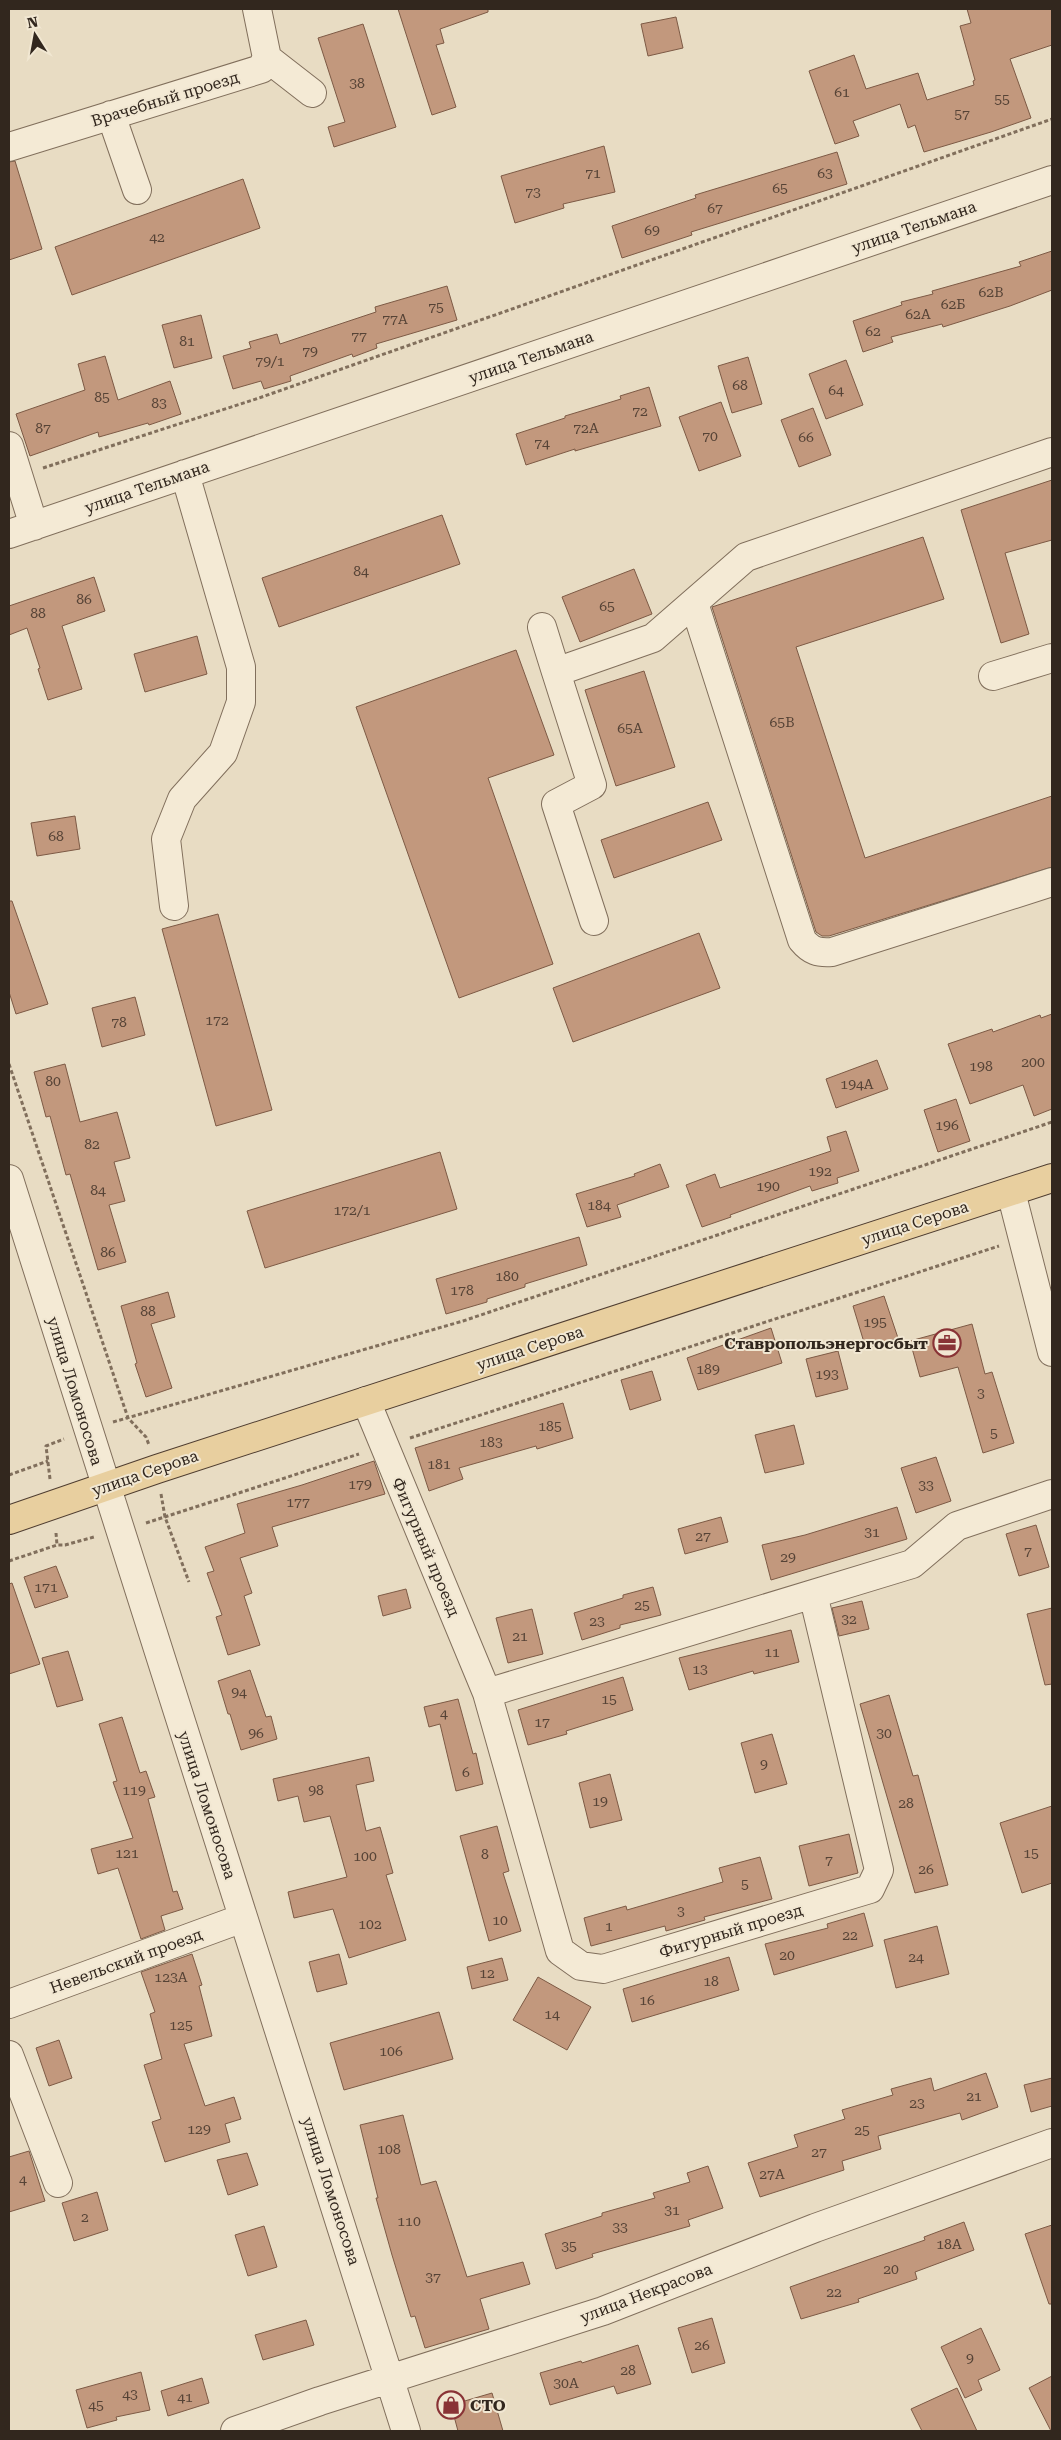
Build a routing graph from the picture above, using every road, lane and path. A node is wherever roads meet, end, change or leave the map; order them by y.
1 (257, 9) edge
2 (267, 58) junction
3 (312, 93) dead end
4 (111, 115) junction
5 (1052, 119) edge
6 (9, 147) edge
7 (1052, 180) edge
8 (136, 190) dead end
9 (9, 446) edge
10 (1052, 452) edge
11 (185, 474) junction
12 (18, 476) junction
13 (21, 530) edge
14 (694, 603) junction
15 (542, 627) dead end
16 (1052, 658) edge
17 (556, 672) junction
18 (993, 676) dead end
19 (1052, 882) edge
20 (174, 906) dead end
21 (594, 921) dead end
22 (9, 1064) edge
23 (1052, 1122) edge
24 (1052, 1178) edge
25 (9, 1179) edge
26 (1011, 1192) junction
27 (992, 1248) dead end
28 (1052, 1352) edge
29 (366, 1401) junction
30 (128, 1418) junction
31 (87, 1430) junction
32 (384, 1446) junction
33 (48, 1461) junction
34 (157, 1469) junction
35 (9, 1474) edge
36 (105, 1486) junction
37 (1052, 1494) edge
38 (53, 1504) junction
39 (165, 1517) junction
40 (9, 1520) edge
41 (119, 1530) junction
42 (57, 1544) junction
43 (9, 1561) edge
44 (189, 1582) dead end
45 (813, 1594) junction
46 (487, 1692) junction
47 (243, 1918) junction
48 (9, 2004) edge
49 (9, 2055) edge
50 (1052, 2143) edge
51 (58, 2183) dead end
52 (391, 2379) junction
53 (235, 2431) edge
54 (406, 2431) edge

1 - 2 street
2 - 3 street
2 - 4 street, Врачебный проезд
4 - 6 street, Врачебный проезд
4 - 8 street
5 - 12 path
7 - 11 street, улица Тельмана
9 - 12 street
10 - 14 street
11 - 13 street, улица Тельмана
11 - 20 street
12 - 13 street
14 - 17 street
14 - 19 street
15 - 17 street
16 - 18 street
17 - 21 street
22 - 30 path
23 - 30 path
24 - 26 main road, улица Серова
25 - 31 street, улица Ломоносова
26 - 28 street
26 - 29 main road, улица Серова
27 - 32 path
29 - 32 street, Фигурный проезд
29 - 34 main road, улица Серова
30 - 31 path
30 - 34 path
31 - 33 path
31 - 36 street, улица Ломоносова
32 - 39 path
32 - 46 street, Фигурный проезд
33 - 35 path
33 - 38 path
34 - 36 main road, улица Серова
34 - 39 path
36 - 38 main road, улица Серова
36 - 41 street, улица Ломоносова
37 - 45 street
38 - 40 main road, улица Серова
38 - 42 path
39 - 41 path
39 - 44 path
41 - 42 path
41 - 47 street, улица Ломоносова
42 - 43 path
45 - 46 street
45 - 46 street, Фигурный проезд
47 - 48 street, Невельский проезд
47 - 52 street, улица Ломоносова
49 - 51 street
50 - 52 street, улица Некрасова
52 - 53 street, улица Некрасова
52 - 54 street, улица Ломоносова

